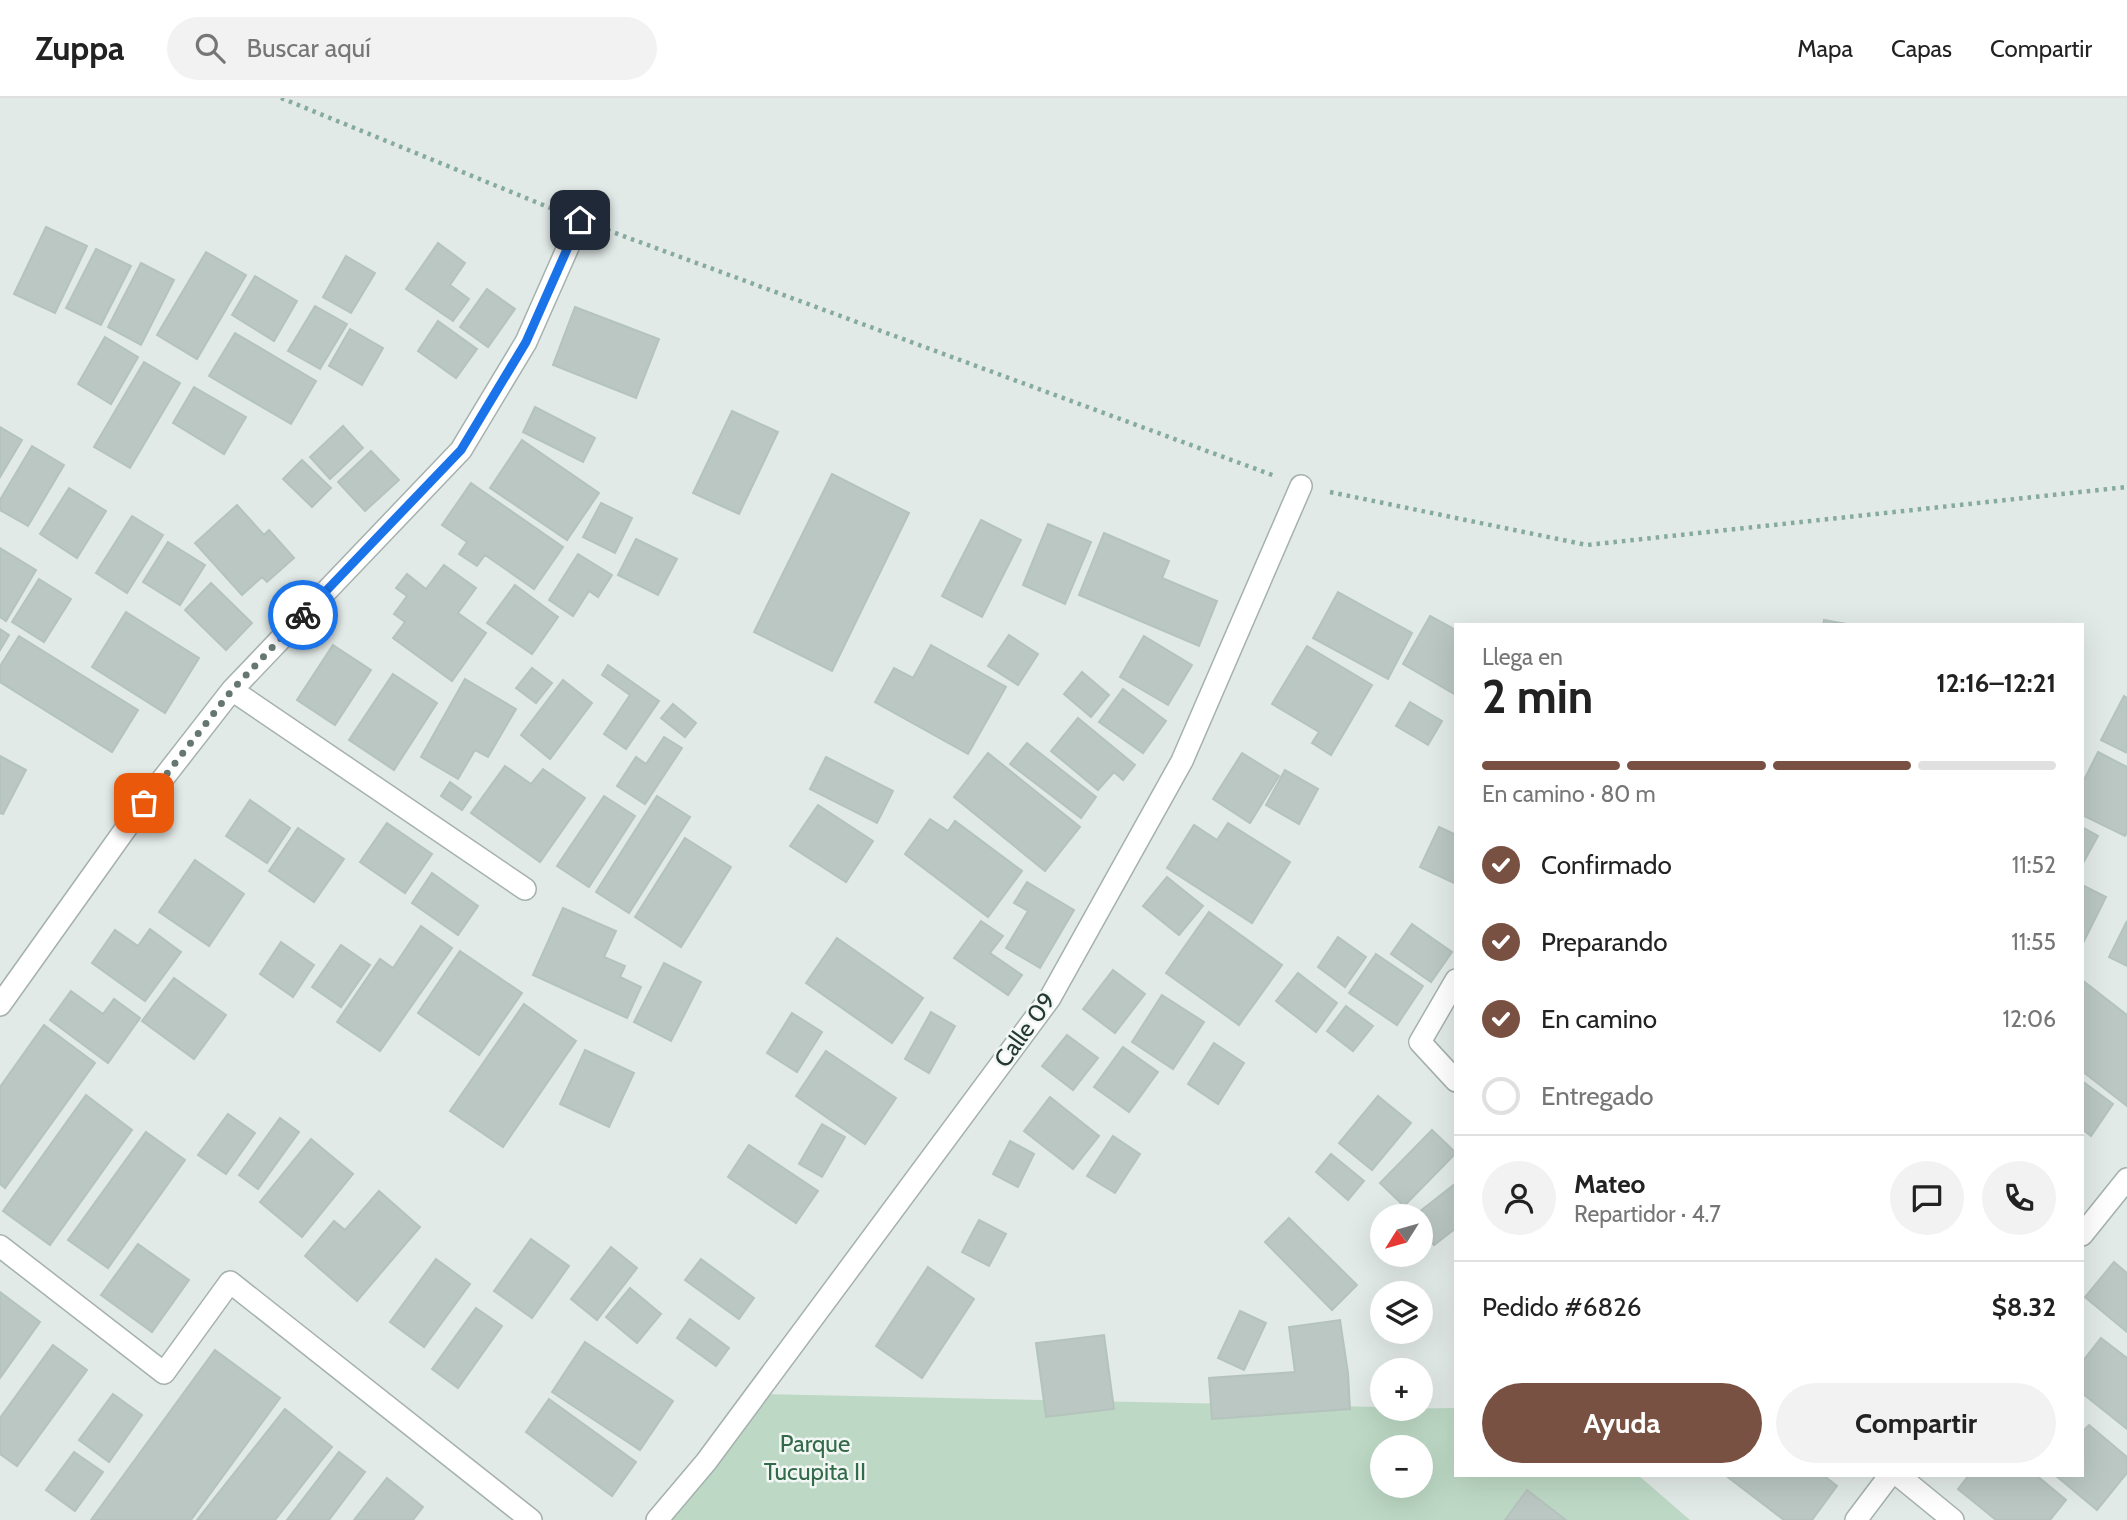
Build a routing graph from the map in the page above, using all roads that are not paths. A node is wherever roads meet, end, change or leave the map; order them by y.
1 (580, 220) road end
2 (1301, 486) road end
3 (232, 690) junction
4 (525, 889) dead end
5 (1454, 983) edge
6 (0, 1005) edge
7 (1454, 1079) edge
8 (2127, 1179) edge
9 (2084, 1232) edge
10 (0, 1245) edge
11 (1888, 1477) edge
12 (1900, 1477) edge
13 (531, 1520) edge
14 (657, 1520) edge
15 (1856, 1520) edge
16 (1953, 1520) edge

1 - 3 street
2 - 14 street, Calle 09
3 - 4 street
3 - 6 street
5 - 7 street
8 - 9 street
10 - 13 street
11 - 15 street
12 - 16 street

